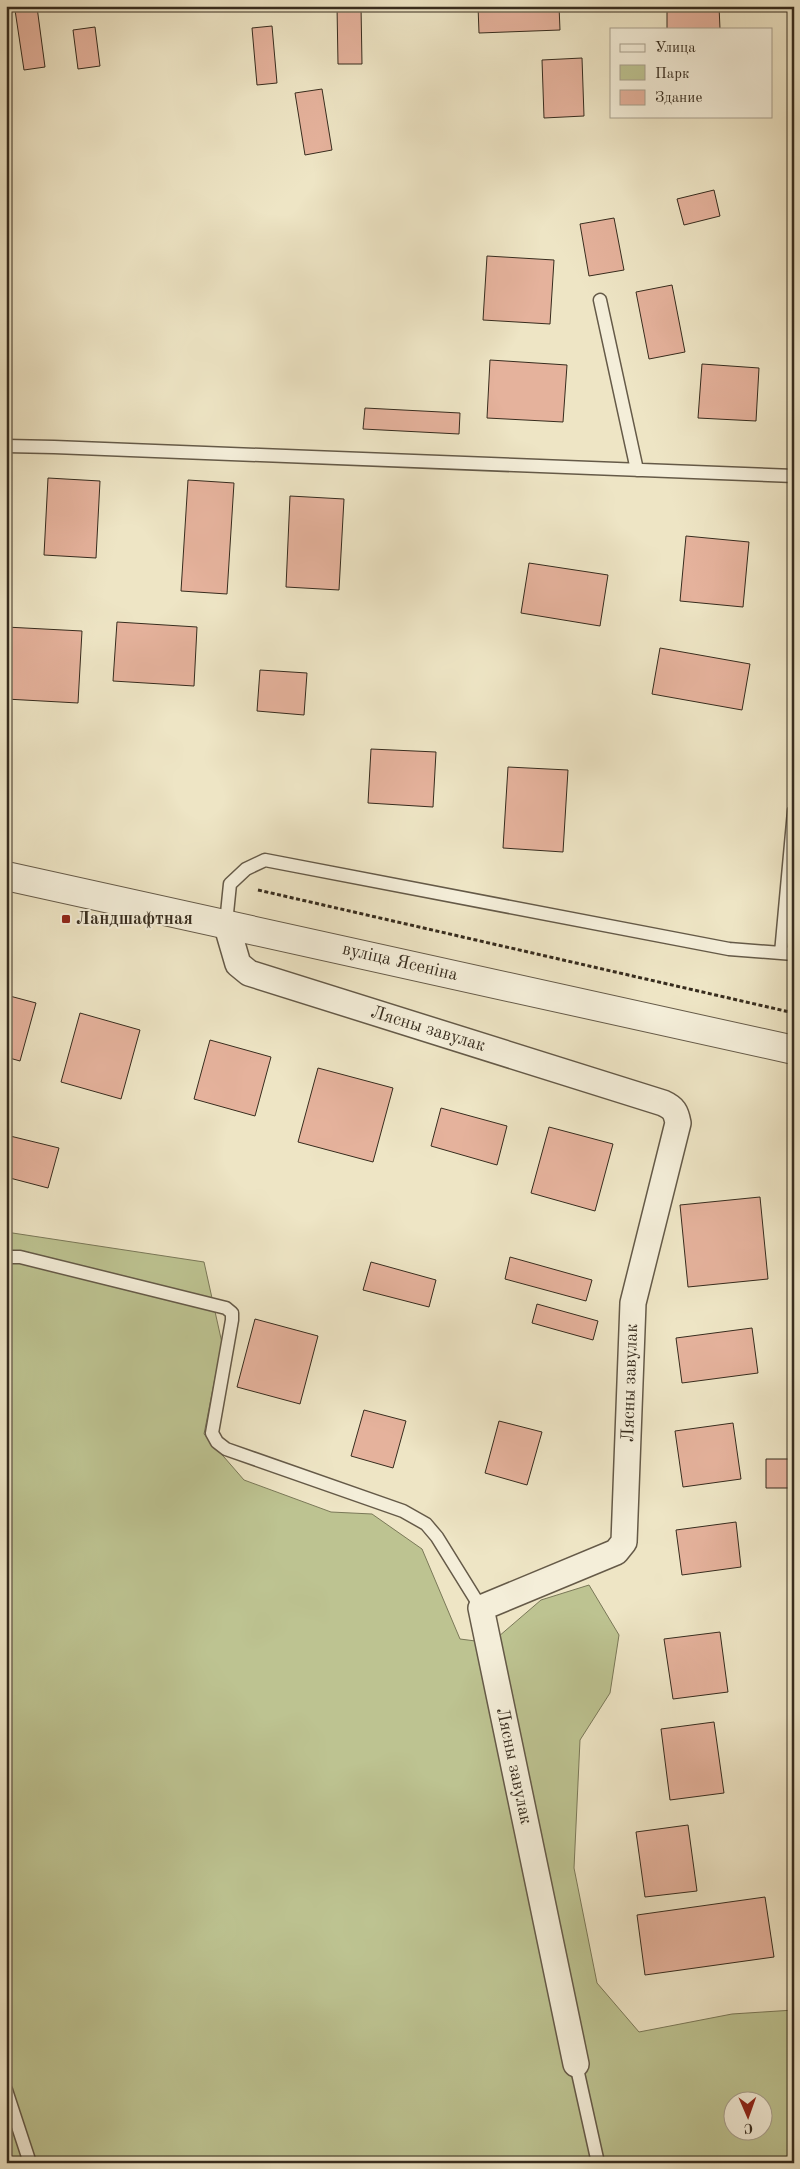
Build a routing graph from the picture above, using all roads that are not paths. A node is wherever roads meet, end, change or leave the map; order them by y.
1 (600, 300) dead end
2 (6, 446) edge
3 (637, 470) junction
4 (794, 476) edge
5 (794, 811) edge
6 (6, 876) edge
7 (226, 924) junction
8 (787, 954) edge
9 (794, 1050) edge
10 (6, 1256) edge
11 (481, 1608) junction
12 (576, 2064) joint
13 (6, 2090) edge
14 (30, 2163) edge
15 (598, 2163) edge

1 - 3 lane
2 - 3 lane
3 - 4 lane
5 - 8 lane
6 - 7 street, вуліца Ясеніна
7 - 8 lane
7 - 9 street, вуліца Ясеніна
7 - 11 street, Лясны завулак
10 - 11 lane
11 - 12 street, Лясны завулак
12 - 15 lane
13 - 14 lane

